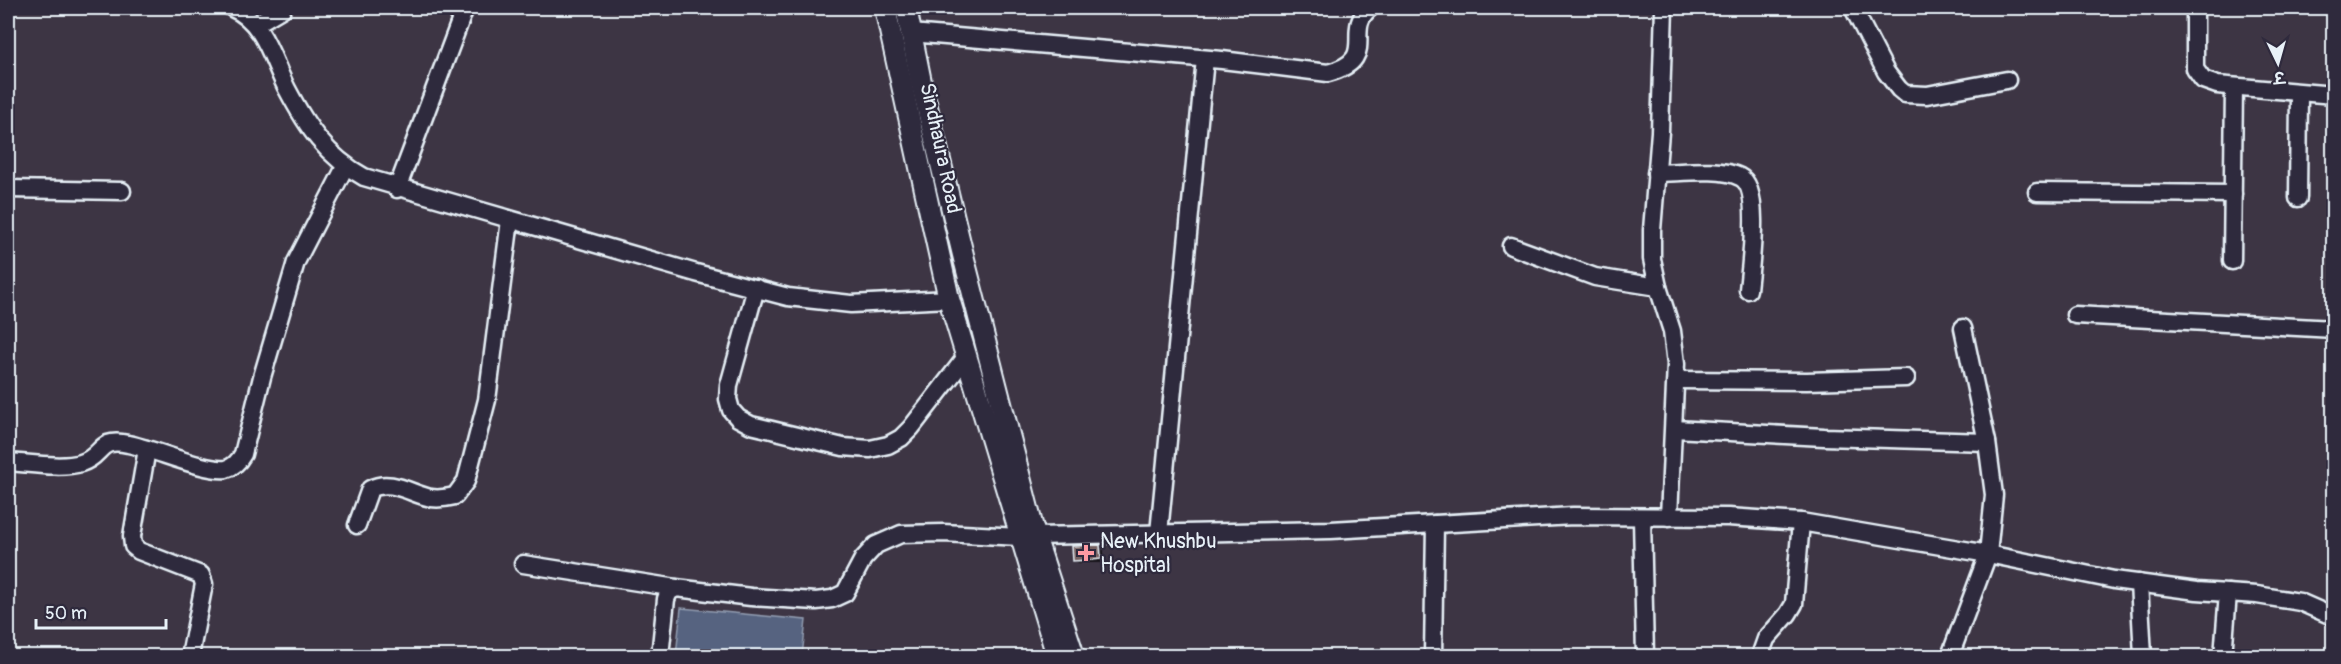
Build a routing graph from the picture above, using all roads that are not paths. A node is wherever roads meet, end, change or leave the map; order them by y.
1 (232, 8) edge
2 (283, 8) edge
3 (465, 8) edge
4 (885, 8) edge
5 (906, 8) edge
6 (1370, 8) edge
7 (1664, 8) edge
8 (1855, 8) edge
9 (2195, 8) edge
10 (256, 24) junction
11 (911, 33) junction
12 (1205, 59) junction
13 (2007, 80) dead end
14 (2234, 87) junction
15 (2299, 94) junction
16 (2334, 95) edge
17 (345, 167) junction
18 (1656, 173) junction
19 (8, 189) edge
20 (397, 189) junction
21 (122, 191) dead end
22 (2037, 192) dead end
23 (2233, 194) junction
24 (2298, 198) dead end
25 (510, 220) junction
26 (1511, 246) dead end
27 (2232, 261) dead end
28 (1658, 287) junction
29 (756, 288) junction
30 (1748, 290) dead end
31 (949, 299) junction
32 (2074, 315) dead end
33 (1963, 328) dead end
34 (2334, 329) edge
35 (966, 357) junction
36 (1906, 378) dead end
37 (1676, 380) junction
38 (1674, 429) junction
39 (1988, 442) junction
40 (147, 449) junction
41 (8, 462) edge
42 (1669, 517) junction
43 (1642, 518) junction
44 (1801, 522) junction
45 (1435, 524) junction
46 (357, 525) dead end
47 (1159, 533) junction
48 (1028, 536) junction
49 (1988, 554) junction
50 (523, 564) dead end
51 (2139, 583) junction
52 (676, 588) junction
53 (2228, 593) junction
54 (2334, 617) edge
55 (190, 657) edge
56 (660, 657) edge
57 (1057, 657) edge
58 (1074, 657) edge
59 (1434, 657) edge
60 (1645, 657) edge
61 (1760, 657) edge
62 (1950, 657) edge
63 (2143, 657) edge
64 (2223, 657) edge

1 - 10 street
2 - 10 street
3 - 20 street
4 - 31 street, Sindhaura Road
5 - 11 street
6 - 12 street
7 - 18 street
8 - 13 street
9 - 14 street
10 - 17 street
11 - 12 street
11 - 48 street
12 - 47 street
14 - 15 street
14 - 23 street
15 - 16 street
15 - 24 street
17 - 20 street
17 - 40 street
18 - 28 street
18 - 30 street
19 - 21 street
20 - 25 street
22 - 23 street
23 - 27 street
25 - 29 street
25 - 46 street
26 - 28 street
28 - 37 street
29 - 31 street
29 - 35 street
31 - 35 street, Sindhaura Road
32 - 34 street
33 - 39 street
35 - 48 street, Sindhaura Road
36 - 37 street
37 - 38 street
38 - 39 street
38 - 42 street
39 - 49 street
40 - 41 street
40 - 55 street
42 - 43 street
42 - 44 street
43 - 45 street
43 - 60 street
44 - 49 street
44 - 61 street
45 - 47 street
45 - 59 street
47 - 48 street
48 - 52 street
48 - 57 street
48 - 58 street
49 - 51 street
49 - 62 street
50 - 52 street
51 - 53 street
51 - 63 street
52 - 56 street
53 - 54 street
53 - 64 street

